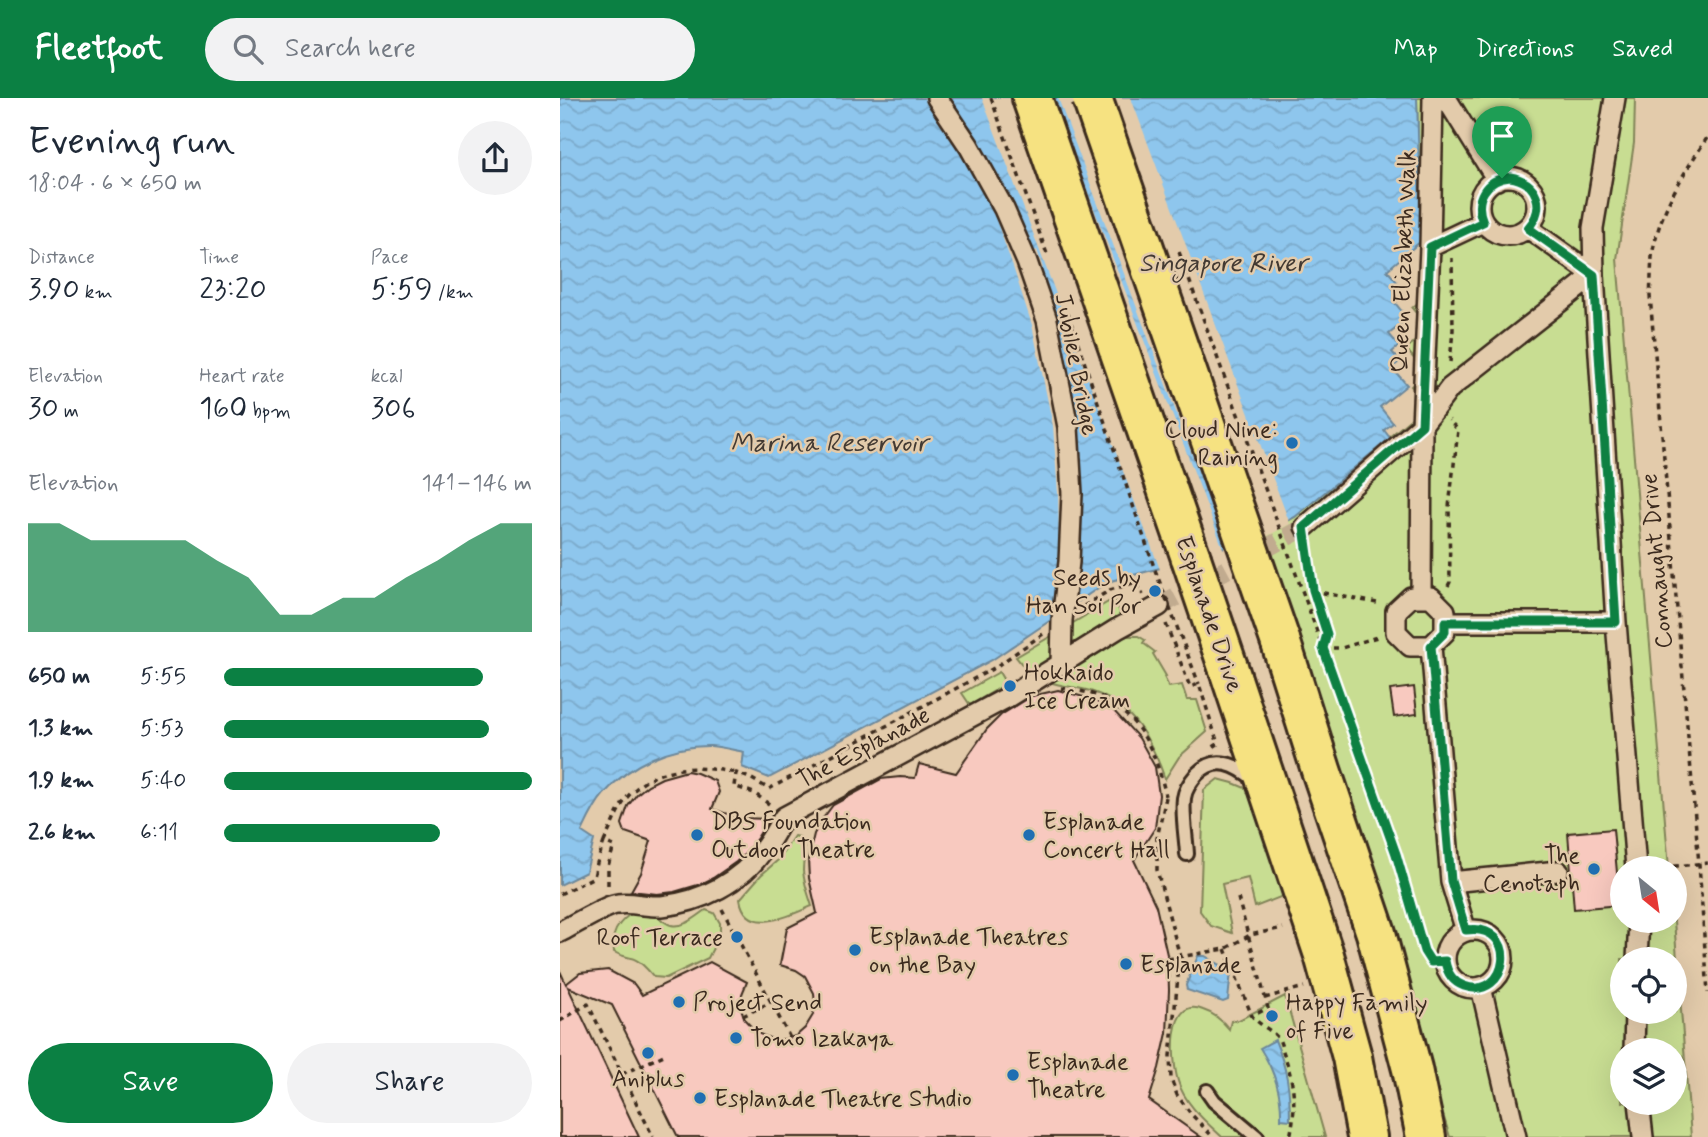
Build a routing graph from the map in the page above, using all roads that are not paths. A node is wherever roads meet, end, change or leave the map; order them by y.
1 (937, 98) edge
2 (1032, 98) edge
3 (1091, 98) edge
4 (1433, 98) edge
5 (1446, 98) edge
6 (1615, 98) edge
7 (1497, 180) junction
8 (1483, 222) junction
9 (1528, 228) junction
10 (1430, 247) junction
11 (1594, 275) junction
12 (1422, 425) junction
13 (1304, 527) tunnel mouth
14 (1421, 597) junction
15 (1155, 608) tunnel mouth
16 (1445, 622) junction
17 (1616, 622) junction
18 (1431, 646) junction
19 (1061, 665) junction
20 (1271, 794) junction
21 (1187, 854) dead end
22 (1635, 856) edge
23 (1558, 871) dead end
24 (1451, 881) junction
25 (1466, 930) junction
26 (560, 932) edge
27 (1481, 987) junction
28 (1207, 1091) dead end
29 (1640, 1115) edge
30 (1257, 1137) edge
31 (1367, 1137) edge
32 (1426, 1137) edge
33 (1516, 1137) edge
34 (1643, 1137) edge

1 - 19 street, Jubilee Bridge
2 - 20 highway, Esplanade Drive, bridge
3 - 32 highway, bridge
4 - 10 street, Queen Elizabeth Walk
5 - 7 street
6 - 11 street
7 - 8 street
7 - 9 street
8 - 9 street
8 - 10 street
9 - 11 street
10 - 12 street, Queen Elizabeth Walk
11 - 12 street
11 - 17 street
12 - 13 street
12 - 14 street, Queen Elizabeth Walk
14 - 16 street
14 - 18 street
15 - 19 street, The Esplanade
16 - 17 street
16 - 18 street
17 - 22 street
18 - 24 street
19 - 26 street, The Esplanade
20 - 21 lane
20 - 31 highway, Esplanade Drive
23 - 24 street
24 - 25 street
25 - 27 street
25 - 27 street
27 - 33 street
28 - 30 lane
29 - 34 street

